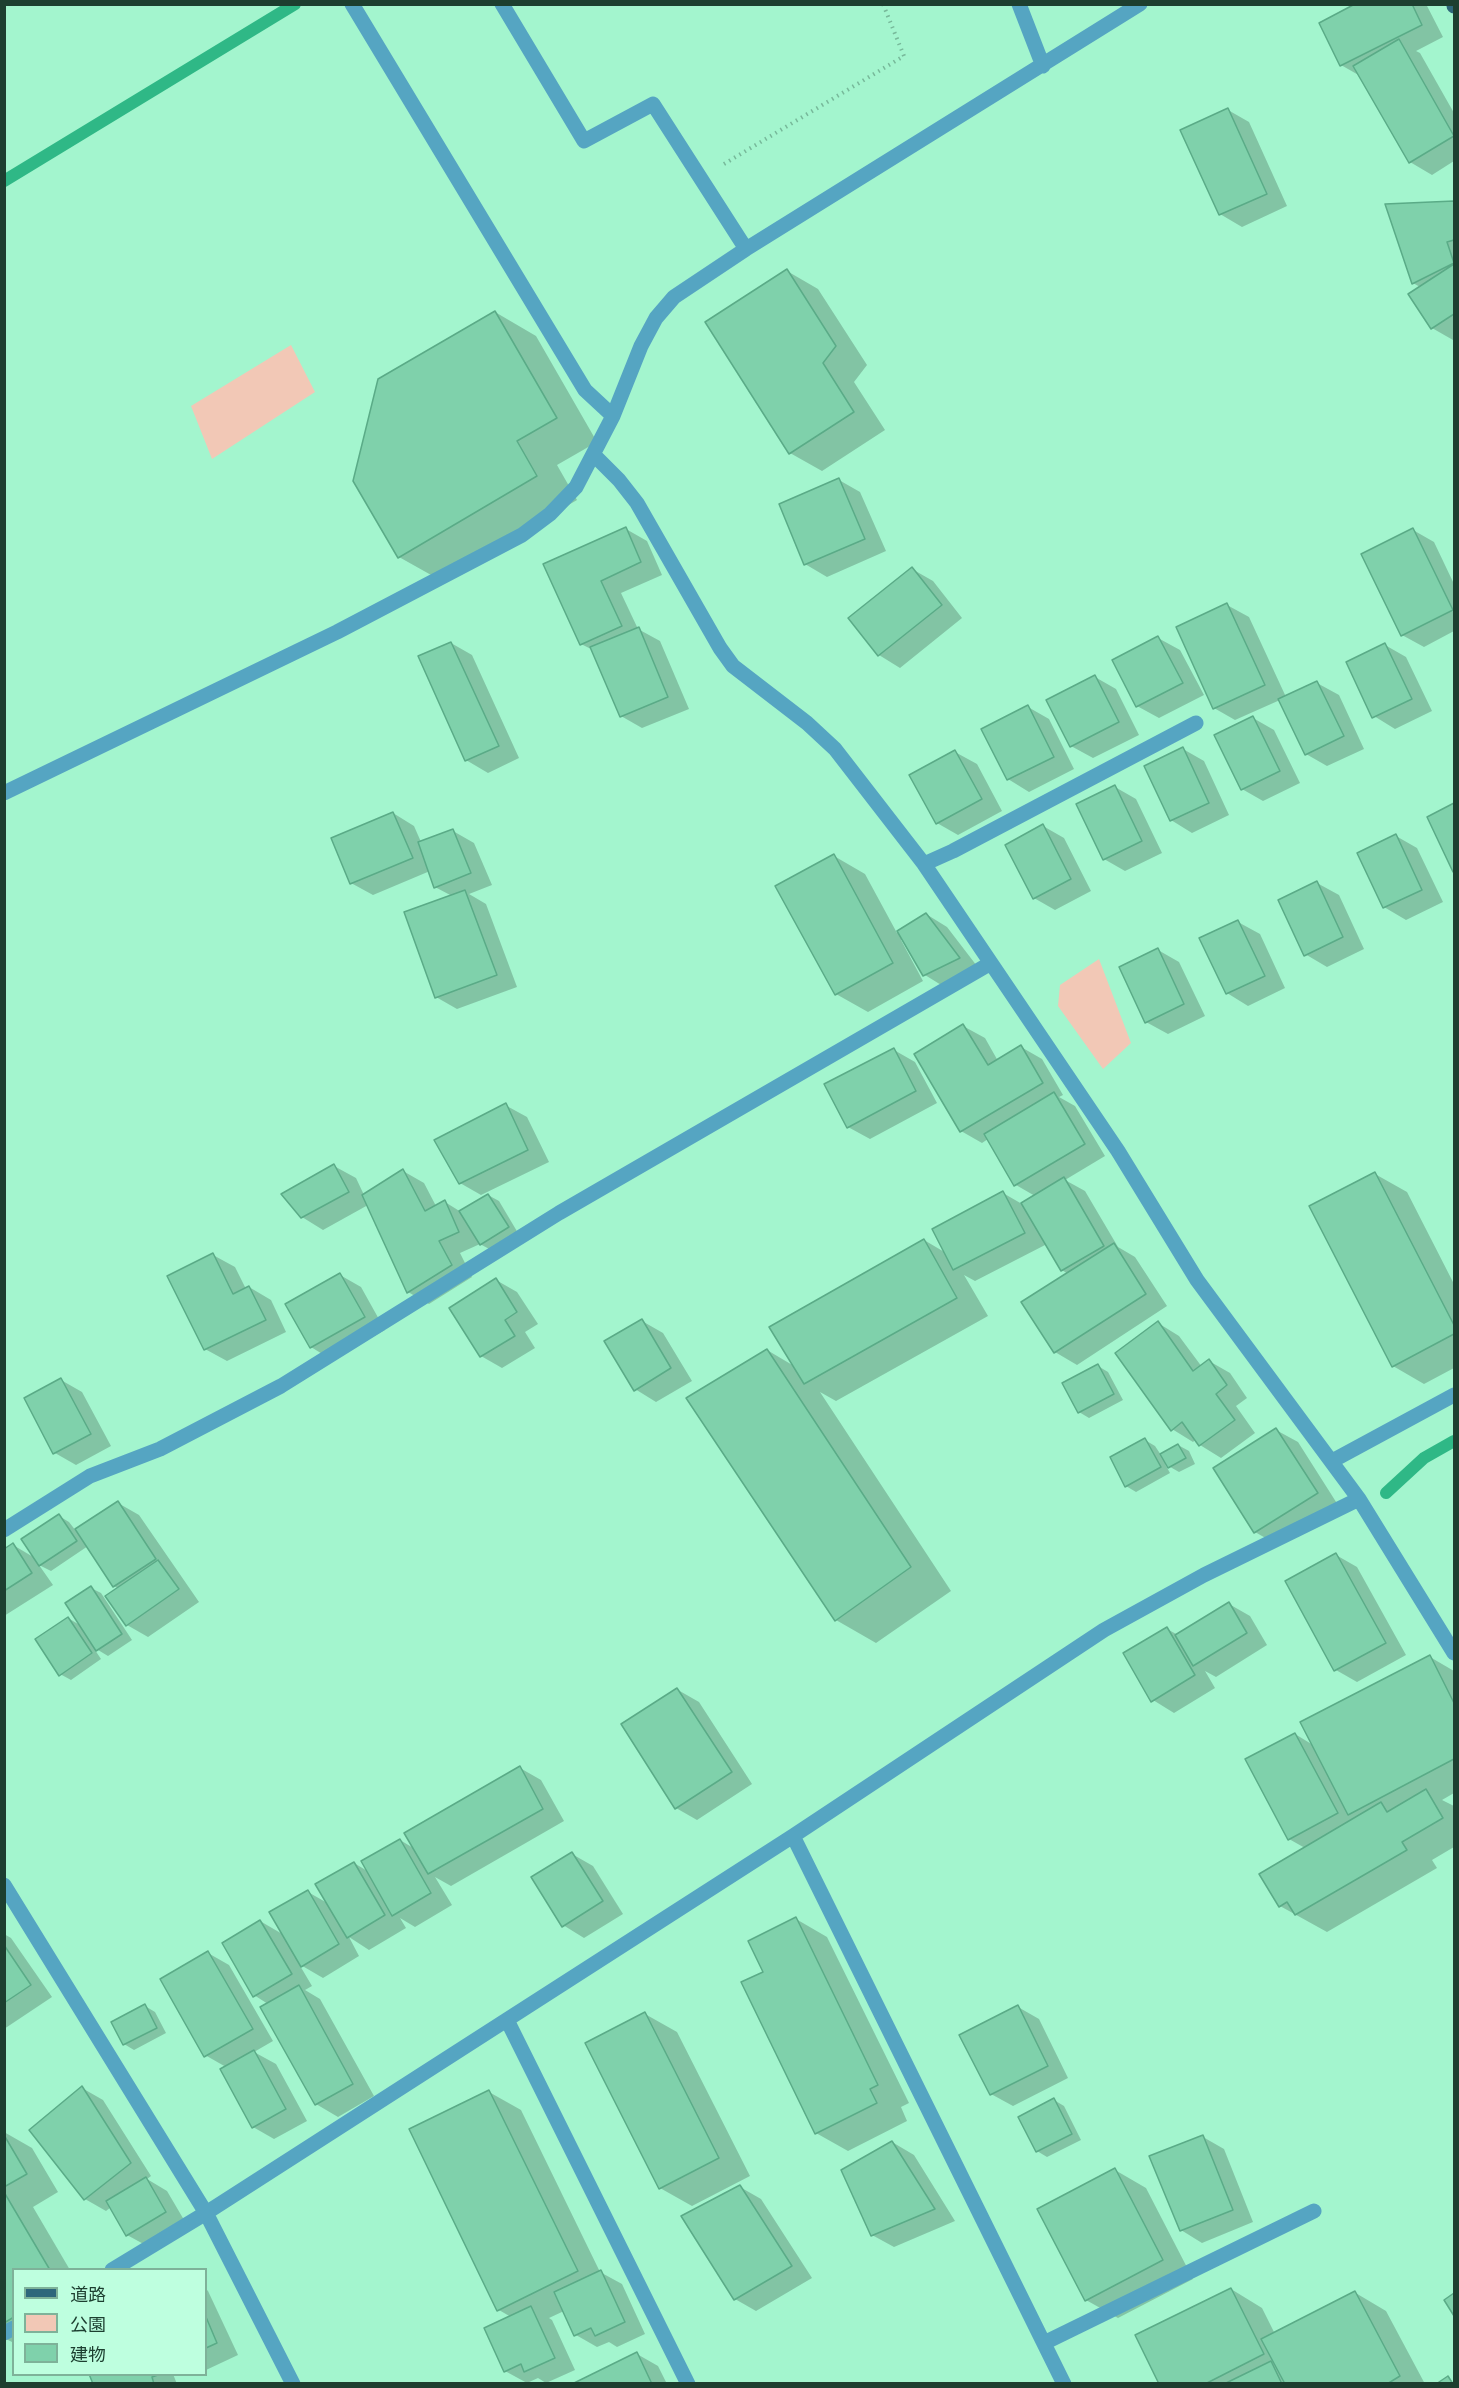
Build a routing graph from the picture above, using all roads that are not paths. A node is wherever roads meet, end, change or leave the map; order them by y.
1 (352, 4) edge
2 (502, 4) edge
3 (1019, 4) edge
4 (1140, 4) edge
5 (1043, 66) junction
6 (746, 249) junction
7 (613, 416) junction
8 (594, 455) junction
9 (1196, 723) dead end
10 (4, 793) edge
11 (924, 864) junction
12 (991, 963) junction
13 (1455, 1395) edge
14 (1332, 1461) junction
15 (1359, 1499) junction
16 (4, 1530) edge
17 (1455, 1653) edge
18 (793, 1836) junction
19 (4, 1885) edge
20 (507, 2020) junction
21 (1314, 2211) dead end
22 (206, 2213) junction
23 (115, 2268) edge
24 (1044, 2343) junction
25 (292, 2384) edge
26 (688, 2384) edge
27 (1064, 2384) edge

1 - 7 street
2 - 6 street
3 - 5 street
4 - 5 street
5 - 6 street
6 - 7 street
7 - 8 street
8 - 10 street
8 - 11 street
9 - 11 street
11 - 12 street
12 - 14 street
12 - 16 street
13 - 14 street
14 - 15 street
15 - 17 street
15 - 18 street
18 - 20 street
18 - 24 street
19 - 22 street
20 - 22 street
20 - 26 street
21 - 24 street
22 - 23 street
22 - 25 street
24 - 27 street

